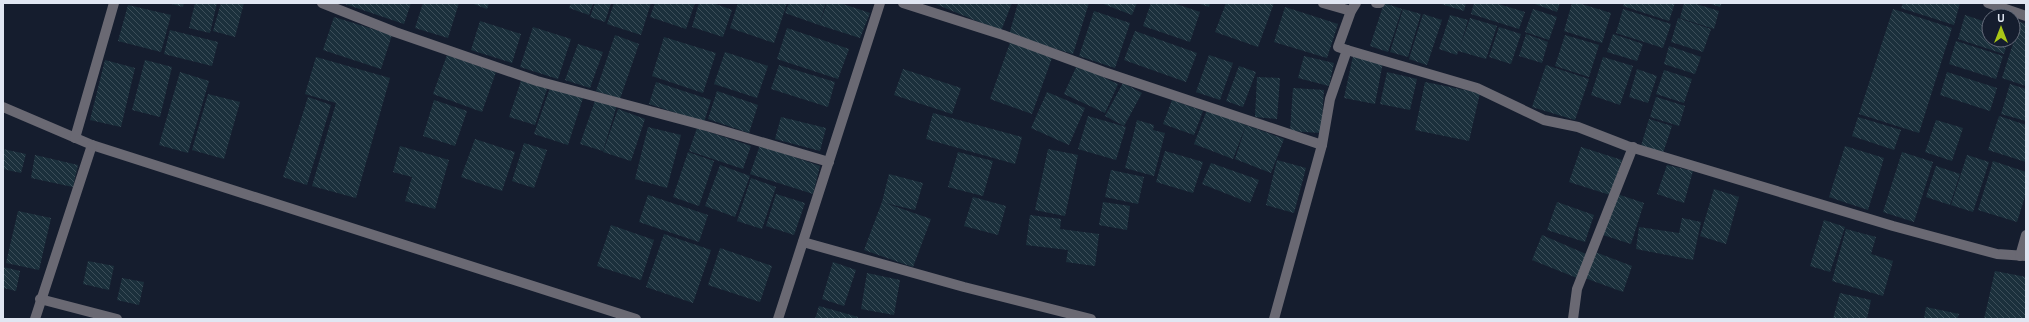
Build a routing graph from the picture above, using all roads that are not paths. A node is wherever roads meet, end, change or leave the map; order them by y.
1 (114, 3) edge
2 (322, 3) edge
3 (880, 3) edge
4 (903, 3) edge
5 (1323, 3) edge
6 (1376, 3) edge
7 (1380, 3) edge
8 (1991, 3) edge
9 (1353, 7) edge
10 (2026, 16) edge
11 (1347, 50) junction
12 (3, 107) edge
13 (75, 138) junction
14 (92, 145) junction
15 (1322, 145) junction
16 (1633, 147) junction
17 (829, 162) junction
18 (2026, 235) edge
19 (803, 242) junction
20 (2023, 256) edge
21 (40, 300) junction
22 (35, 319) edge
23 (117, 319) edge
24 (636, 319) edge
25 (778, 319) edge
26 (1091, 319) edge
27 (1274, 319) edge
28 (1573, 319) edge

1 - 13 street
2 - 17 street
3 - 17 street
4 - 15 street
5 - 9 street
6 - 7 street
8 - 10 street
9 - 11 street
11 - 15 street
11 - 16 street
12 - 13 street
13 - 14 street
14 - 21 street
14 - 24 street
15 - 27 street
16 - 20 street
16 - 28 street
17 - 19 street
18 - 20 street
19 - 25 street
19 - 26 street
21 - 22 street
21 - 23 street

